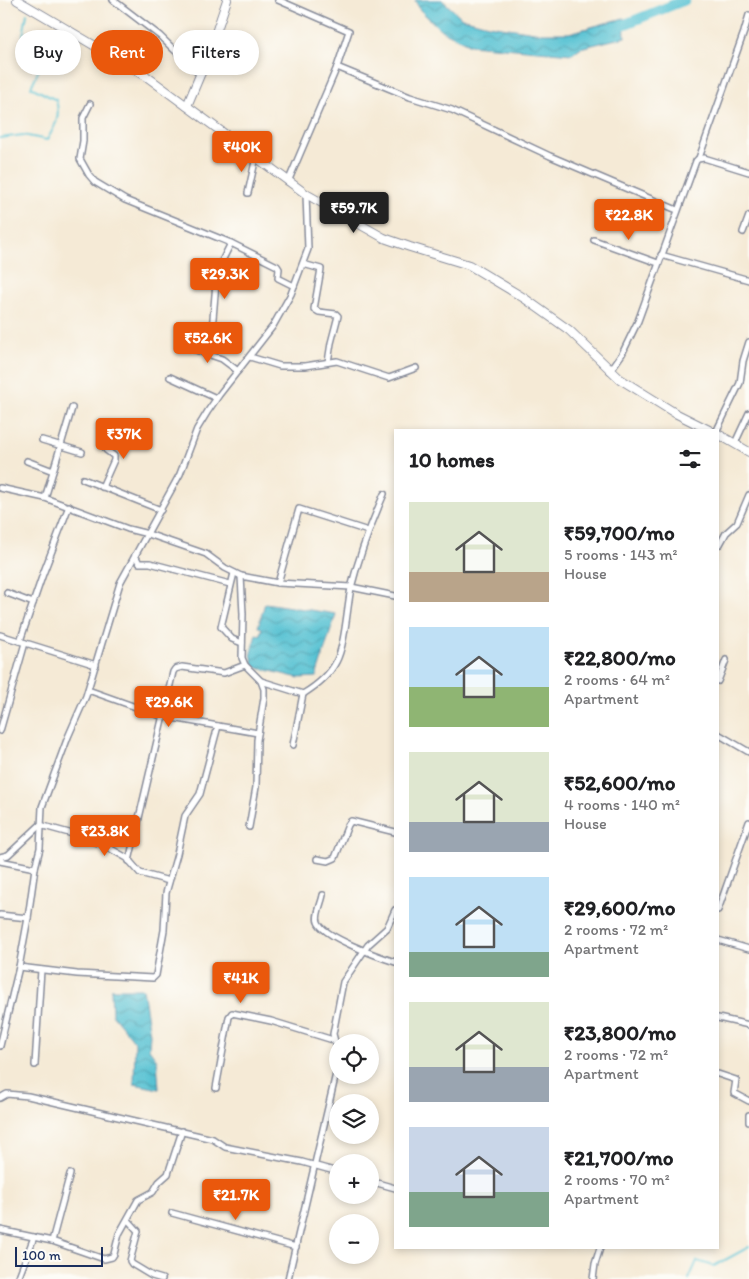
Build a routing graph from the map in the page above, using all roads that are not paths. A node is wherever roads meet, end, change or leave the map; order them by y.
1 (16, 0) edge
2 (113, 0) edge
3 (227, 0) edge
4 (278, 0) edge
5 (749, 15) edge
6 (217, 30) edge
7 (173, 48) edge
8 (337, 67) junction
9 (200, 75) edge
10 (90, 104) dead end
11 (187, 106) junction
12 (256, 157) junction
13 (698, 159) junction
14 (749, 172) edge
15 (288, 182) junction
16 (248, 193) dead end
17 (306, 194) junction
18 (677, 210) junction
19 (749, 216) edge
20 (743, 232) dead end
21 (594, 240) dead end
22 (231, 243) junction
23 (661, 256) junction
24 (658, 263) junction
25 (303, 264) junction
26 (749, 280) edge
27 (294, 286) junction
28 (749, 342) edge
29 (184, 346) dead end
30 (210, 354) junction
31 (250, 357) junction
32 (328, 362) junction
33 (416, 368) dead end
34 (238, 371) junction
35 (610, 371) junction
36 (170, 377) dead end
37 (216, 398) junction
38 (72, 408) dead end
39 (749, 413) edge
40 (112, 427) dead end
41 (708, 429) edge
42 (717, 429) edge
43 (719, 435) edge
44 (42, 440) dead end
45 (734, 443) junction
46 (60, 446) junction
47 (82, 452) dead end
48 (749, 452) edge
49 (27, 461) dead end
50 (53, 471) junction
51 (83, 479) dead end
52 (102, 487) junction
53 (0, 488) edge
54 (384, 494) dead end
55 (749, 495) edge
56 (45, 498) junction
57 (69, 506) junction
58 (161, 510) junction
59 (368, 531) junction
60 (148, 534) junction
61 (720, 544) dead end
62 (135, 555) junction
63 (234, 573) junction
64 (241, 576) junction
65 (278, 583) junction
66 (230, 584) junction
67 (351, 587) junction
68 (7, 593) dead end
69 (394, 596) edge
70 (33, 603) junction
71 (0, 635) edge
72 (23, 642) junction
73 (242, 643) junction
74 (726, 660) dead end
75 (96, 664) junction
76 (245, 665) junction
77 (719, 679) edge
78 (261, 681) junction
79 (88, 690) junction
80 (303, 694) junction
81 (162, 716) junction
82 (218, 726) junction
83 (0, 731) edge
84 (258, 733) junction
85 (719, 735) edge
86 (294, 744) dead end
87 (749, 752) edge
88 (749, 822) edge
89 (40, 825) junction
90 (249, 826) dead end
91 (394, 832) edge
92 (746, 842) edge
93 (0, 856) edge
94 (317, 860) dead end
95 (0, 861) edge
96 (129, 861) junction
97 (35, 868) junction
98 (169, 881) junction
99 (323, 895) dead end
100 (719, 908) edge
101 (394, 913) edge
102 (0, 915) edge
103 (28, 918) junction
104 (719, 940) edge
105 (749, 949) edge
106 (364, 952) junction
107 (394, 962) edge
108 (19, 967) junction
109 (41, 970) junction
110 (719, 1018) edge
111 (749, 1026) edge
112 (333, 1034) edge
113 (329, 1039) edge
114 (0, 1046) edge
115 (36, 1065) dead end
116 (719, 1074) edge
117 (333, 1084) edge
118 (216, 1088) dead end
119 (0, 1098) edge
120 (749, 1101) edge
121 (749, 1115) edge
122 (749, 1122) edge
123 (182, 1131) junction
124 (313, 1165) junction
125 (329, 1169) edge
126 (70, 1174) dead end
127 (379, 1184) edge
128 (394, 1188) edge
129 (172, 1213) dead end
130 (128, 1220) junction
131 (0, 1230) edge
132 (34, 1237) junction
133 (52, 1241) junction
134 (296, 1247) junction
135 (600, 1249) edge
136 (18, 1279) edge
137 (162, 1279) edge
138 (288, 1279) edge
139 (593, 1279) edge

1 - 11 street
2 - 7 street
3 - 6 street
4 - 8 street
5 - 13 street
8 - 15 street
8 - 18 street
9 - 11 street
10 - 22 street
11 - 12 street
12 - 15 street
12 - 16 street
13 - 14 street
13 - 18 street
15 - 17 street
17 - 25 street
17 - 35 street
18 - 23 street
19 - 20 street
21 - 24 street
22 - 27 street
22 - 30 street
23 - 24 street
23 - 26 street
24 - 35 street
25 - 27 street
25 - 32 street
27 - 31 street
28 - 42 street
29 - 30 street
30 - 34 street
31 - 32 street
31 - 34 street
32 - 33 street
34 - 37 street
35 - 41 street
36 - 37 street
37 - 58 street
38 - 46 street
39 - 45 street
40 - 52 street
43 - 45 street
44 - 46 street
45 - 48 street
46 - 47 street
46 - 50 street
49 - 50 street
50 - 56 street
51 - 52 street
52 - 58 street
53 - 56 street
54 - 59 street
55 - 61 street
56 - 57 street
57 - 60 street
57 - 70 street
58 - 60 street
59 - 65 street
59 - 67 street
60 - 62 street
60 - 63 street
62 - 66 street
62 - 75 street
63 - 64 street
63 - 66 street
64 - 65 street
64 - 73 street
65 - 67 street
66 - 73 street
67 - 69 street
67 - 80 street
68 - 70 street
70 - 72 street
71 - 72 street
72 - 75 street
72 - 83 street
73 - 76 street
74 - 77 street
75 - 79 street
76 - 78 street
76 - 81 street
78 - 80 street
78 - 84 street
79 - 81 street
79 - 89 street
80 - 86 street
81 - 82 street
81 - 96 street
82 - 84 street
82 - 98 street
84 - 90 street
85 - 87 street
88 - 92 street
89 - 93 street
89 - 96 street
89 - 97 street
91 - 94 street
92 - 100 street
95 - 97 street
96 - 98 street
97 - 103 street
98 - 109 street
99 - 106 street
101 - 106 street
102 - 103 street
103 - 108 street
104 - 105 street
106 - 107 street
106 - 112 street
108 - 109 street
108 - 114 street
109 - 115 street
110 - 111 street
113 - 118 street
116 - 120 street
117 - 124 street
119 - 123 street
121 - 122 street
123 - 124 street
123 - 130 street
124 - 125 street
124 - 134 street
126 - 133 street
127 - 128 street
129 - 134 street
130 - 133 street
130 - 137 street
131 - 132 street
132 - 133 street
132 - 136 street
134 - 138 street
135 - 139 street

